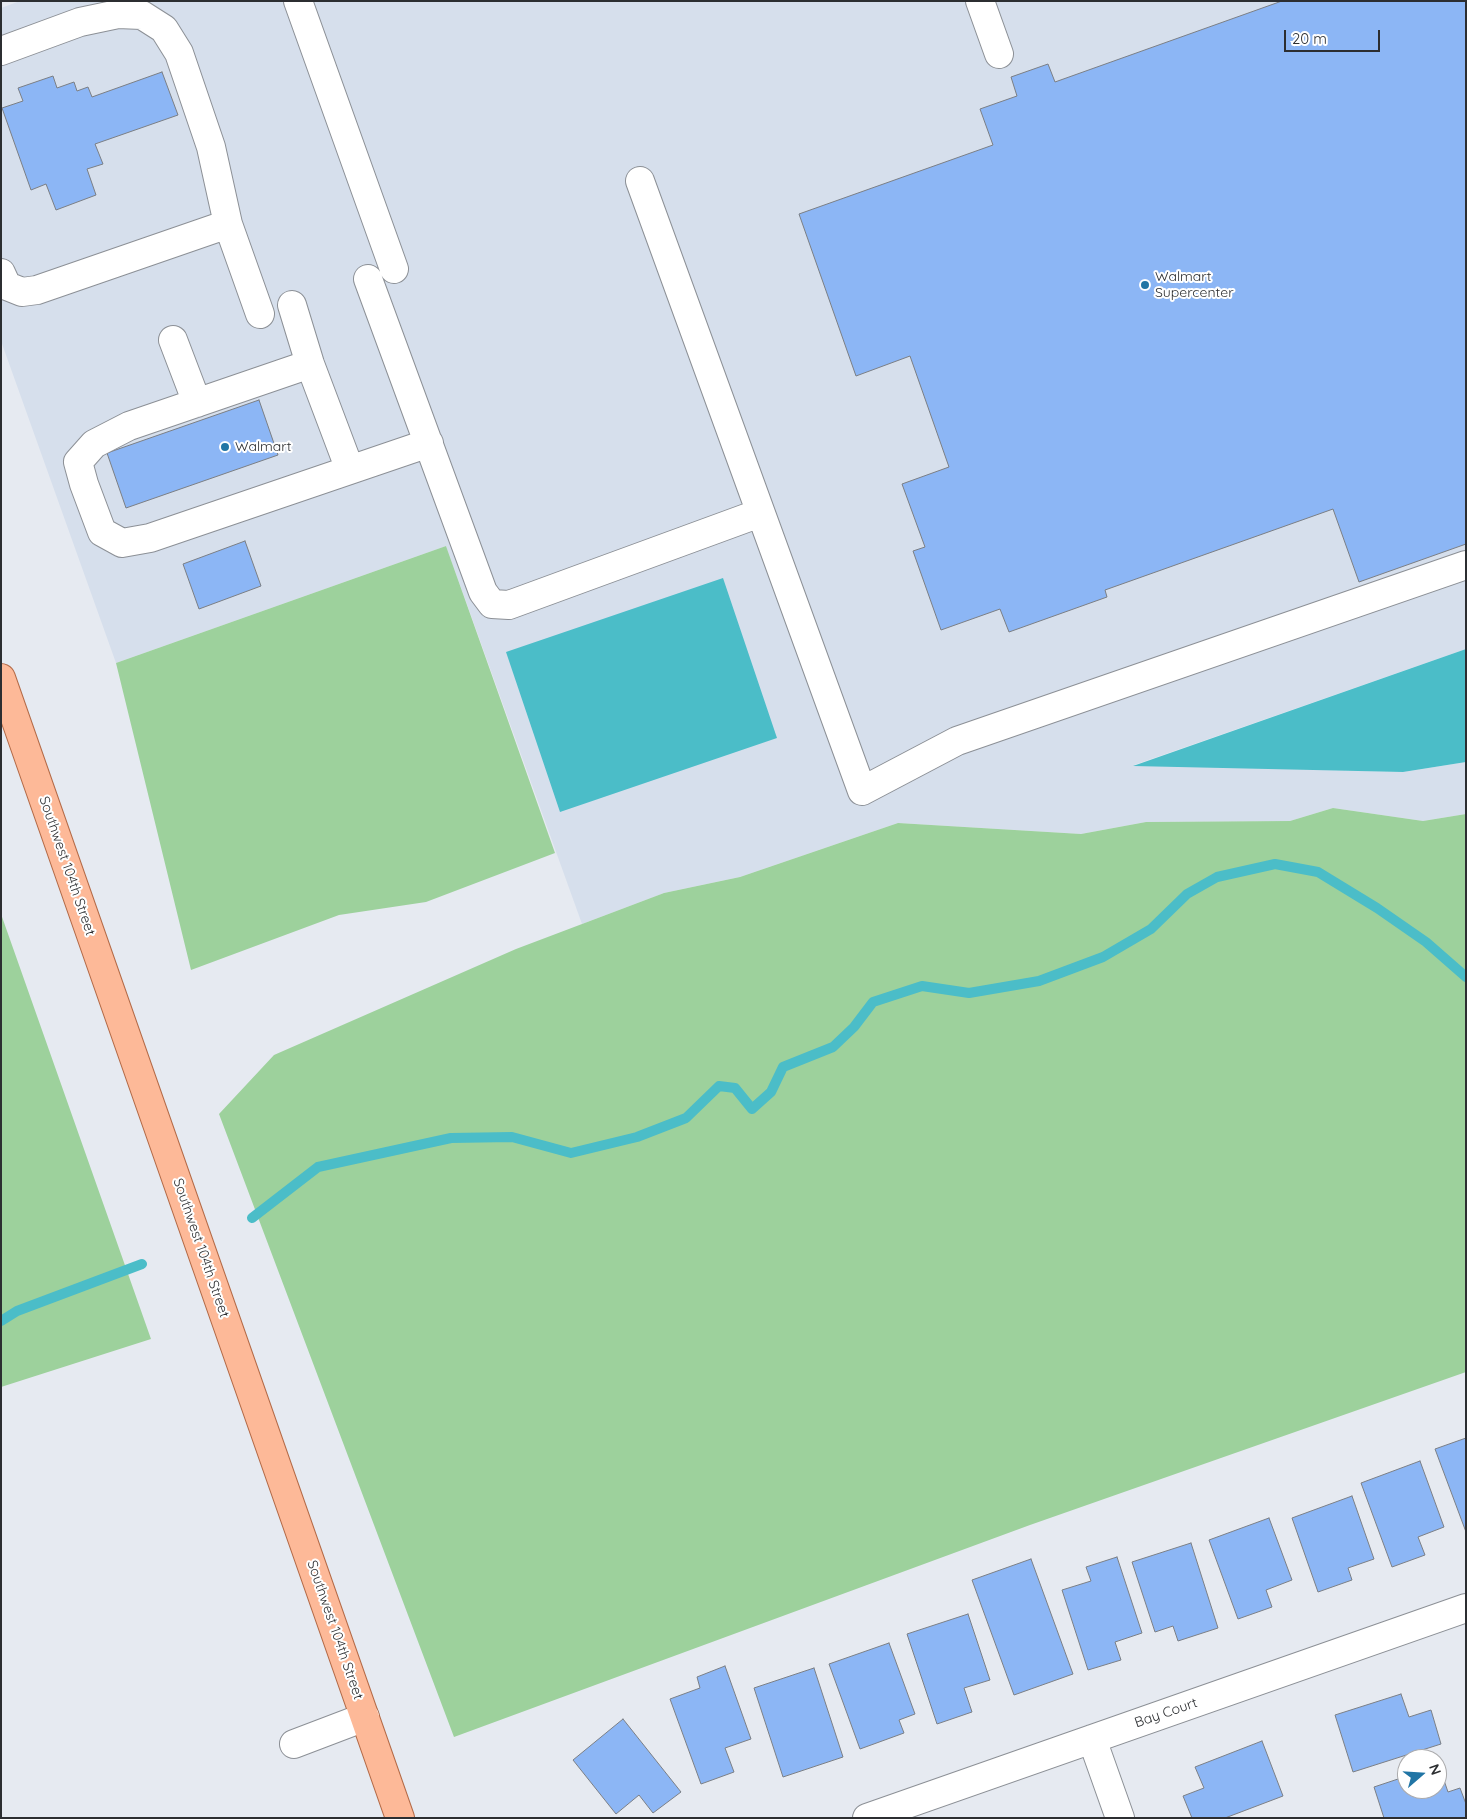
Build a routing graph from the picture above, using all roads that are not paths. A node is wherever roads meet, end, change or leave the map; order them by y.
1 (298, 1) edge
2 (980, 1) edge
3 (1, 51) edge
4 (999, 54) dead end
5 (640, 180) dead end
6 (228, 224) junction
7 (394, 269) dead end
8 (1, 273) edge
9 (368, 279) dead end
10 (292, 305) dead end
11 (260, 314) dead end
12 (174, 340) dead end
13 (310, 364) junction
14 (198, 403) junction
15 (428, 443) junction
16 (350, 470) junction
17 (760, 513) junction
18 (1466, 565) edge
19 (1, 678) edge
20 (1465, 1610) edge
21 (365, 1717) junction
22 (1092, 1739) junction
23 (294, 1744) dead end
24 (400, 1818) edge
25 (866, 1818) edge
26 (1120, 1818) edge

1 - 7 street
2 - 4 street
3 - 6 street
5 - 17 street
6 - 8 street
6 - 11 street
9 - 15 street
10 - 13 street
12 - 14 street
13 - 14 street
13 - 16 street
14 - 16 street
15 - 16 street
15 - 17 street
17 - 18 street
19 - 21 main road, Southwest 104th Street
20 - 22 street, Bay Court
21 - 23 street
21 - 24 main road, Southwest 104th Street
22 - 25 street, Bay Court
22 - 26 street

